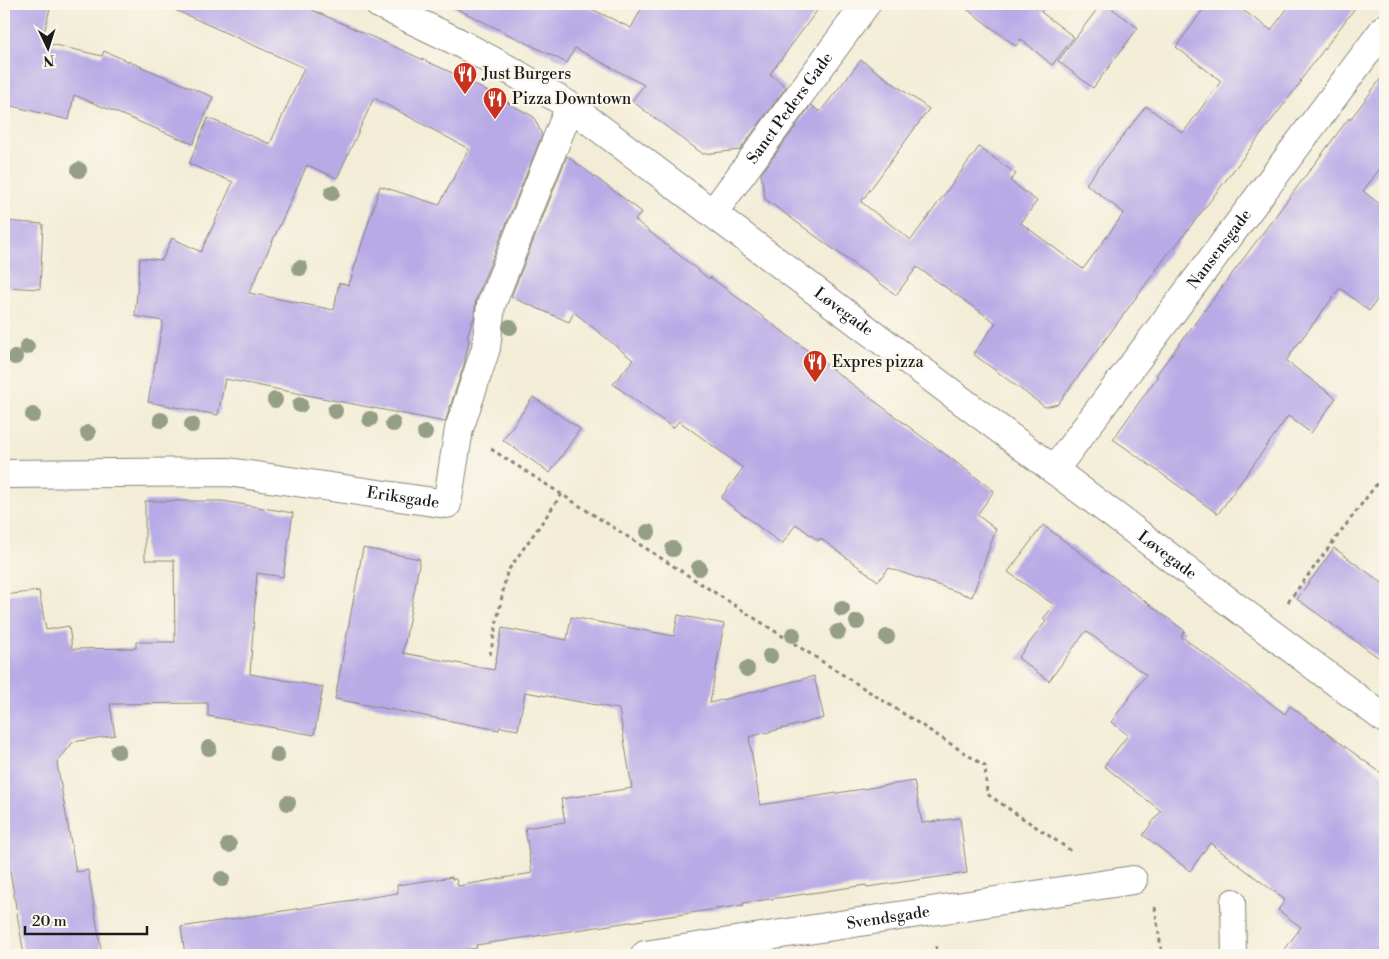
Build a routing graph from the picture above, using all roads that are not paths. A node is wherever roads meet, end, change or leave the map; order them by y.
1 (379, 4) edge
2 (866, 4) edge
3 (1385, 28) edge
4 (570, 106) junction
5 (713, 213) junction
6 (1054, 470) junction
7 (4, 474) edge
8 (1385, 719) edge
9 (1133, 880) road end
10 (1232, 901) dead end
11 (645, 955) edge
12 (1234, 955) edge

1 - 4 street, Løvegade
2 - 5 street, Sanct Peders Gade
3 - 6 street, Nansensgade
4 - 5 street, Løvegade
4 - 7 street, Eriksgade
5 - 6 street, Løvegade
6 - 8 street, Løvegade
9 - 11 street, Svendsgade
10 - 12 lane

